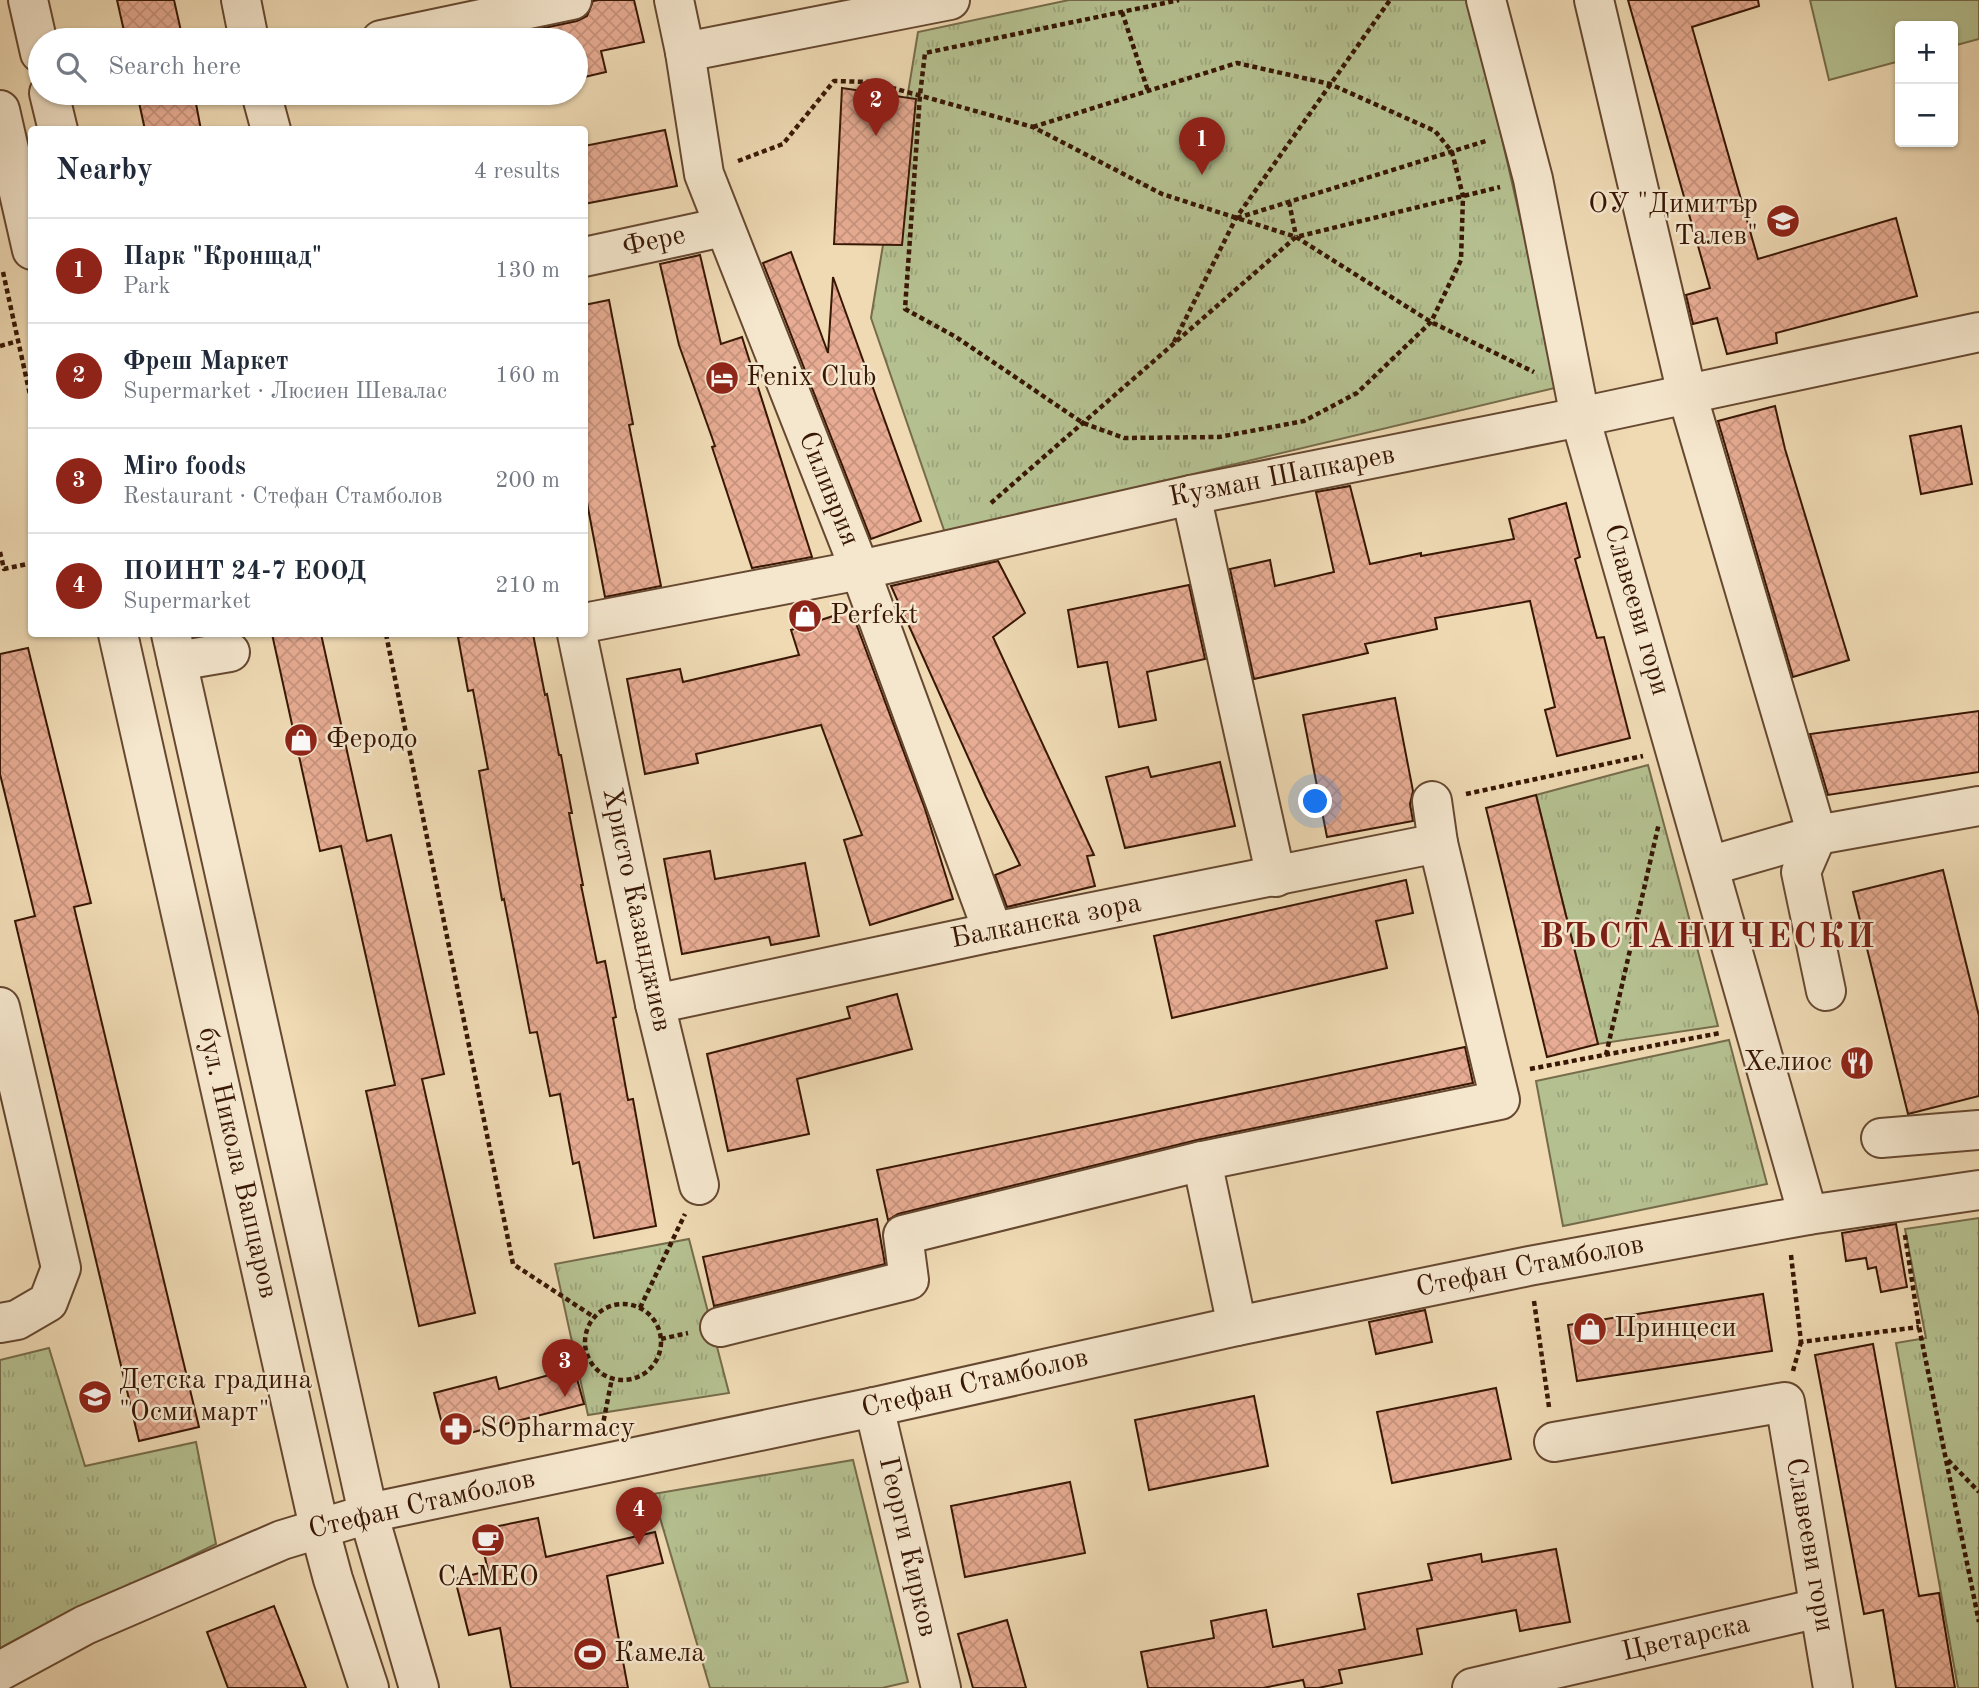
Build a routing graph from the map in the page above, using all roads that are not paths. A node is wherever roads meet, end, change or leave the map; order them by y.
1 (28, 0) edge
2 (241, 0) edge
3 (572, 0) edge
4 (674, 0) edge
5 (950, 0) edge
6 (1486, 0) edge
7 (1594, 0) edge
8 (34, 28) edge
9 (247, 28) edge
10 (438, 28) edge
11 (685, 52) junction
12 (52, 105) edge
13 (264, 105) edge
14 (0, 110) edge
15 (57, 126) edge
16 (270, 126) edge
17 (723, 227) junction
18 (588, 256) edge
19 (17, 260) edge
20 (1979, 332) edge
21 (1687, 394) junction
22 (1580, 417) junction
23 (1191, 495) junction
24 (860, 570) junction
25 (588, 622) edge
26 (119, 637) edge
27 (578, 637) edge
28 (174, 647) edge
29 (230, 652) dead end
30 (1432, 801) road end
31 (1979, 806) edge
32 (1816, 835) junction
33 (1438, 843) junction
34 (1709, 866) junction
35 (1276, 877) junction
36 (993, 932) junction
37 (1826, 991) dead end
38 (655, 1004) junction
39 (0, 1007) edge
40 (1979, 1130) edge
41 (1881, 1138) dead end
42 (1202, 1161) junction
43 (699, 1185) road end
44 (1979, 1190) edge
45 (1798, 1217) junction
46 (0, 1323) edge
47 (1237, 1326) junction
48 (720, 1327) dead end
49 (873, 1407) junction
50 (1554, 1442) road end
51 (368, 1513) junction
52 (319, 1527) junction
53 (1819, 1608) junction
54 (0, 1671) edge
55 (369, 1688) edge
56 (419, 1688) edge
57 (941, 1688) edge
58 (1472, 1688) edge
59 (1833, 1688) edge

1 - 8 street
2 - 9 street
3 - 10 street
4 - 11 street, Силиврия
5 - 11 street
6 - 22 street, Славееви гори
7 - 21 street
11 - 17 street, Силиврия
12 - 15 street
13 - 16 street
14 - 19 street
17 - 18 street, Фере
17 - 24 street, Силиврия
20 - 21 street, Кузман Шапкарев
21 - 22 street, Кузман Шапкарев
21 - 32 street
22 - 23 street, Кузман Шапкарев
22 - 34 street, Славееви гори
23 - 24 street, Кузман Шапкарев
23 - 35 street
24 - 25 street, Кузман Шапкарев
24 - 36 street, Силиврия
26 - 52 street, бул. Никола Вапцаров
27 - 38 street, Христо Казанджиев
28 - 29 street
28 - 51 street, бул. Никола Вапцаров
30 - 33 street
31 - 32 street
32 - 34 street
32 - 37 street
33 - 35 street, Балканска зора
33 - 42 street
34 - 45 street, Славееви гори
35 - 36 street, Балканска зора
36 - 38 street, Балканска зора
38 - 43 street, Христо Казанджиев
39 - 46 street
40 - 41 street
42 - 47 street
42 - 48 street
44 - 45 street, Стефан Стамболов
45 - 47 street, Стефан Стамболов
47 - 49 street, Стефан Стамболов
49 - 51 street, Стефан Стамболов
49 - 57 street, Георги Кирков
50 - 53 street, Славееви гори
51 - 52 street, Стефан Стамболов
51 - 56 street, бул. Никола Вапцаров
52 - 54 street, Стефан Стамболов
52 - 55 street, бул. Никола Вапцаров
53 - 58 street, Цветарска
53 - 59 street, Славееви гори

